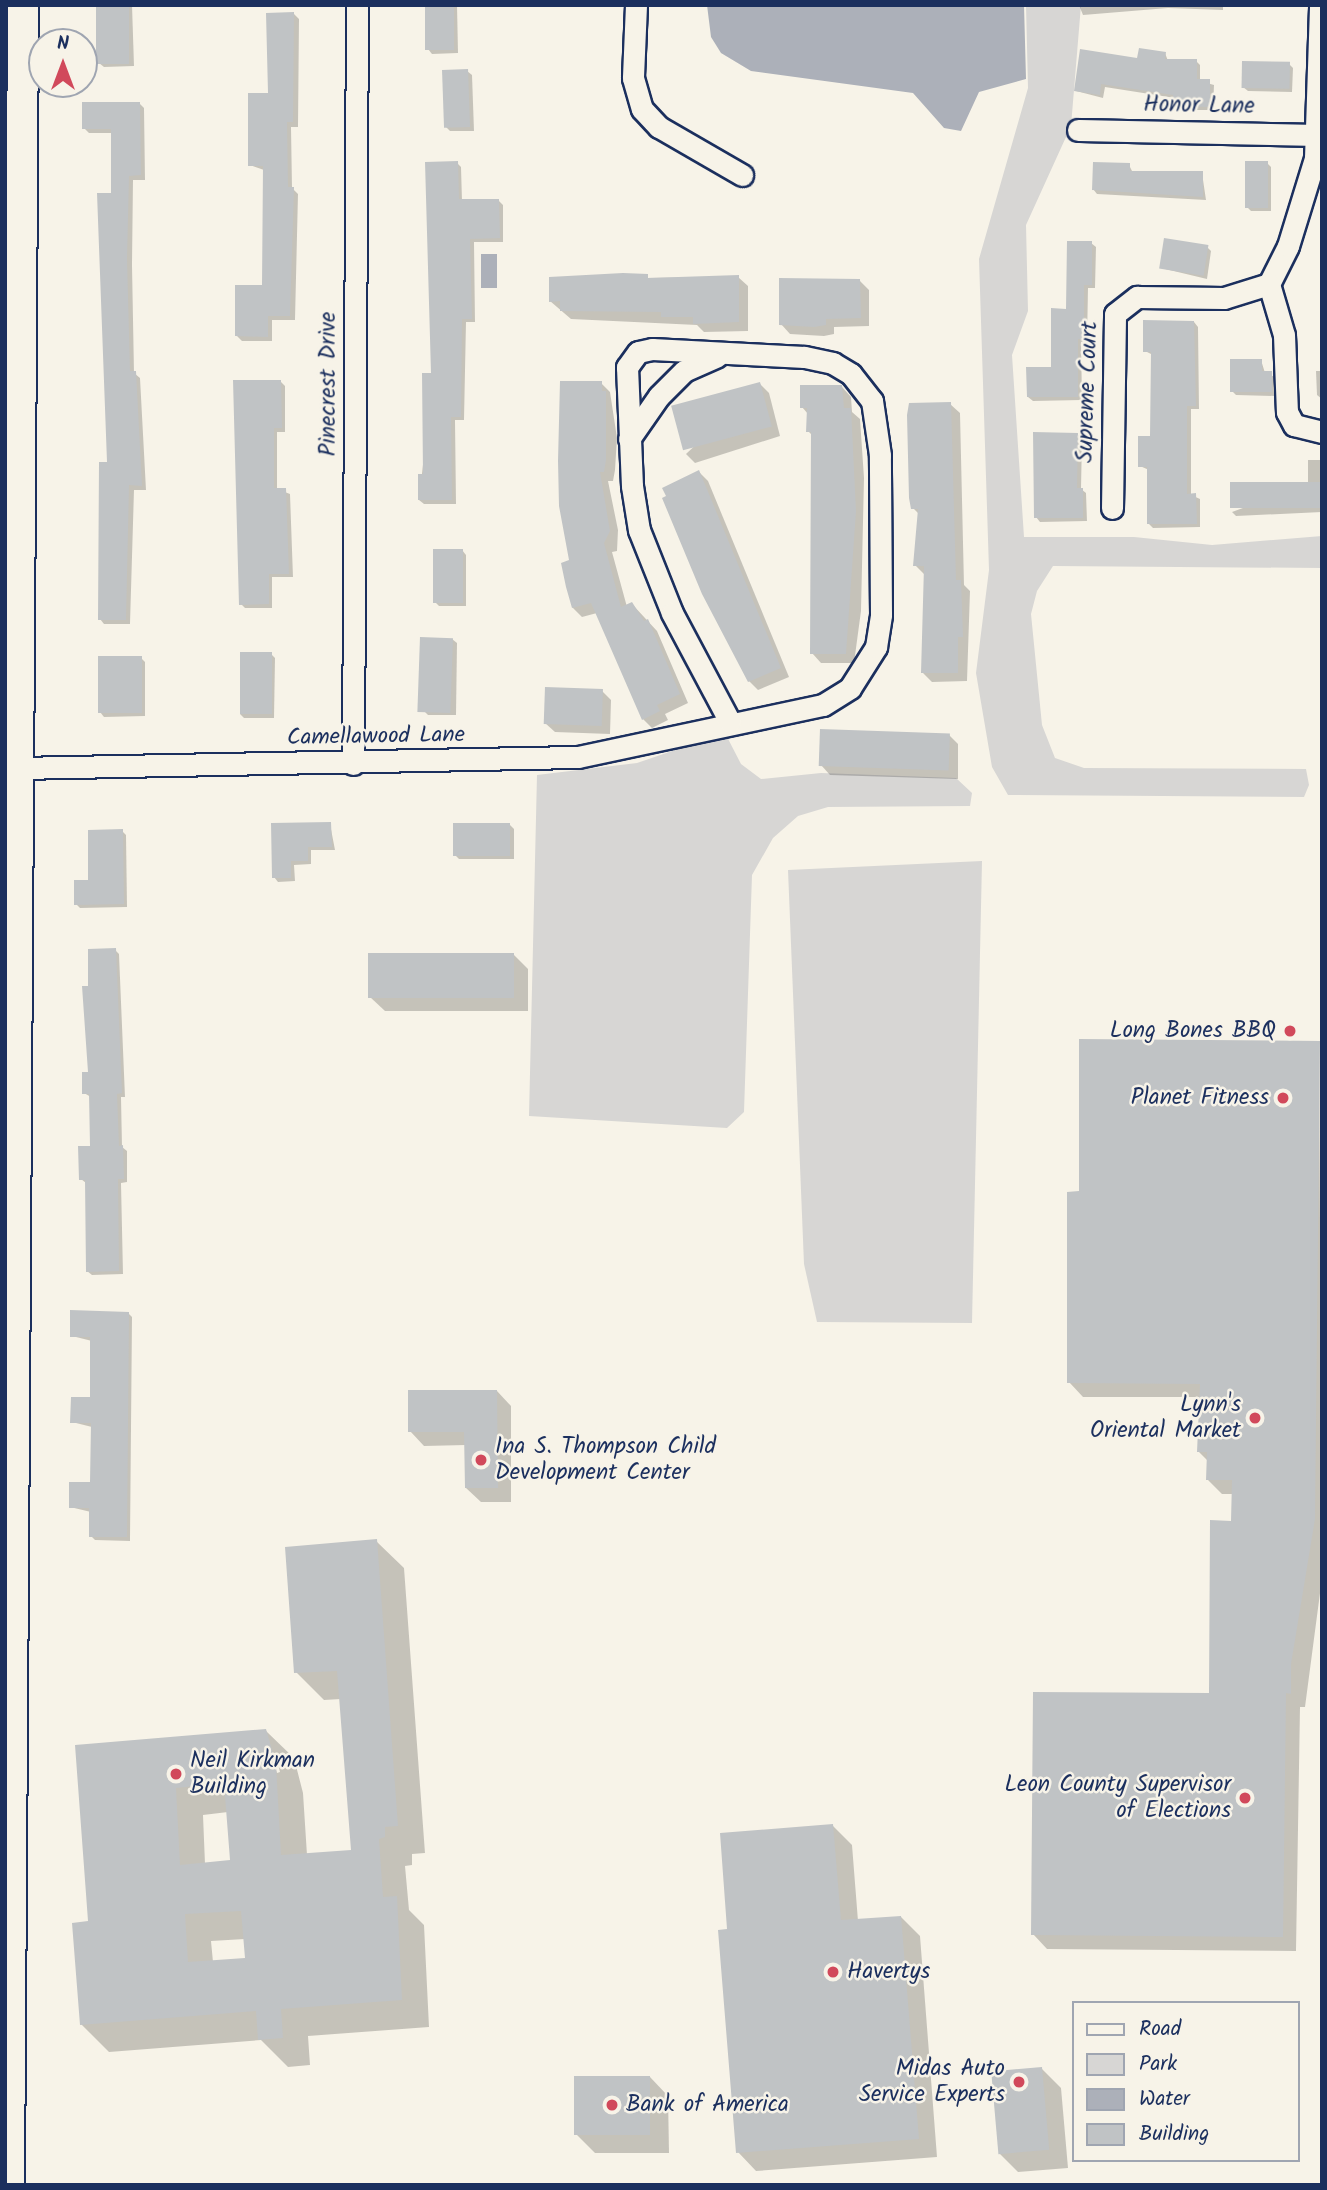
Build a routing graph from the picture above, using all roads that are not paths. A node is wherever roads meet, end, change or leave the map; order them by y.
1 (23, 5) edge
2 (357, 5) edge
3 (636, 5) edge
4 (1320, 5) edge
5 (14, 103) edge
6 (1078, 130) dead end
7 (1319, 135) junction
8 (1319, 158) edge
9 (742, 176) dead end
10 (1269, 284) junction
11 (721, 355) junction
12 (1322, 432) edge
13 (629, 439) junction
14 (1112, 508) dead end
15 (730, 722) junction
16 (353, 764) junction
17 (18, 768) junction
18 (9, 1482) edge
19 (9, 2185) edge

1 - 5 street
2 - 16 street, Pinecrest Drive
3 - 9 street
4 - 7 street
5 - 17 street
6 - 7 street, Honor Lane
7 - 8 street
8 - 10 street
10 - 12 street
10 - 14 street, Supreme Court
11 - 13 street
11 - 13 street
11 - 15 street, Camellawood Lane
13 - 15 street
15 - 16 street, Camellawood Lane
16 - 17 street, Camellawood Lane
17 - 18 street
18 - 19 street

